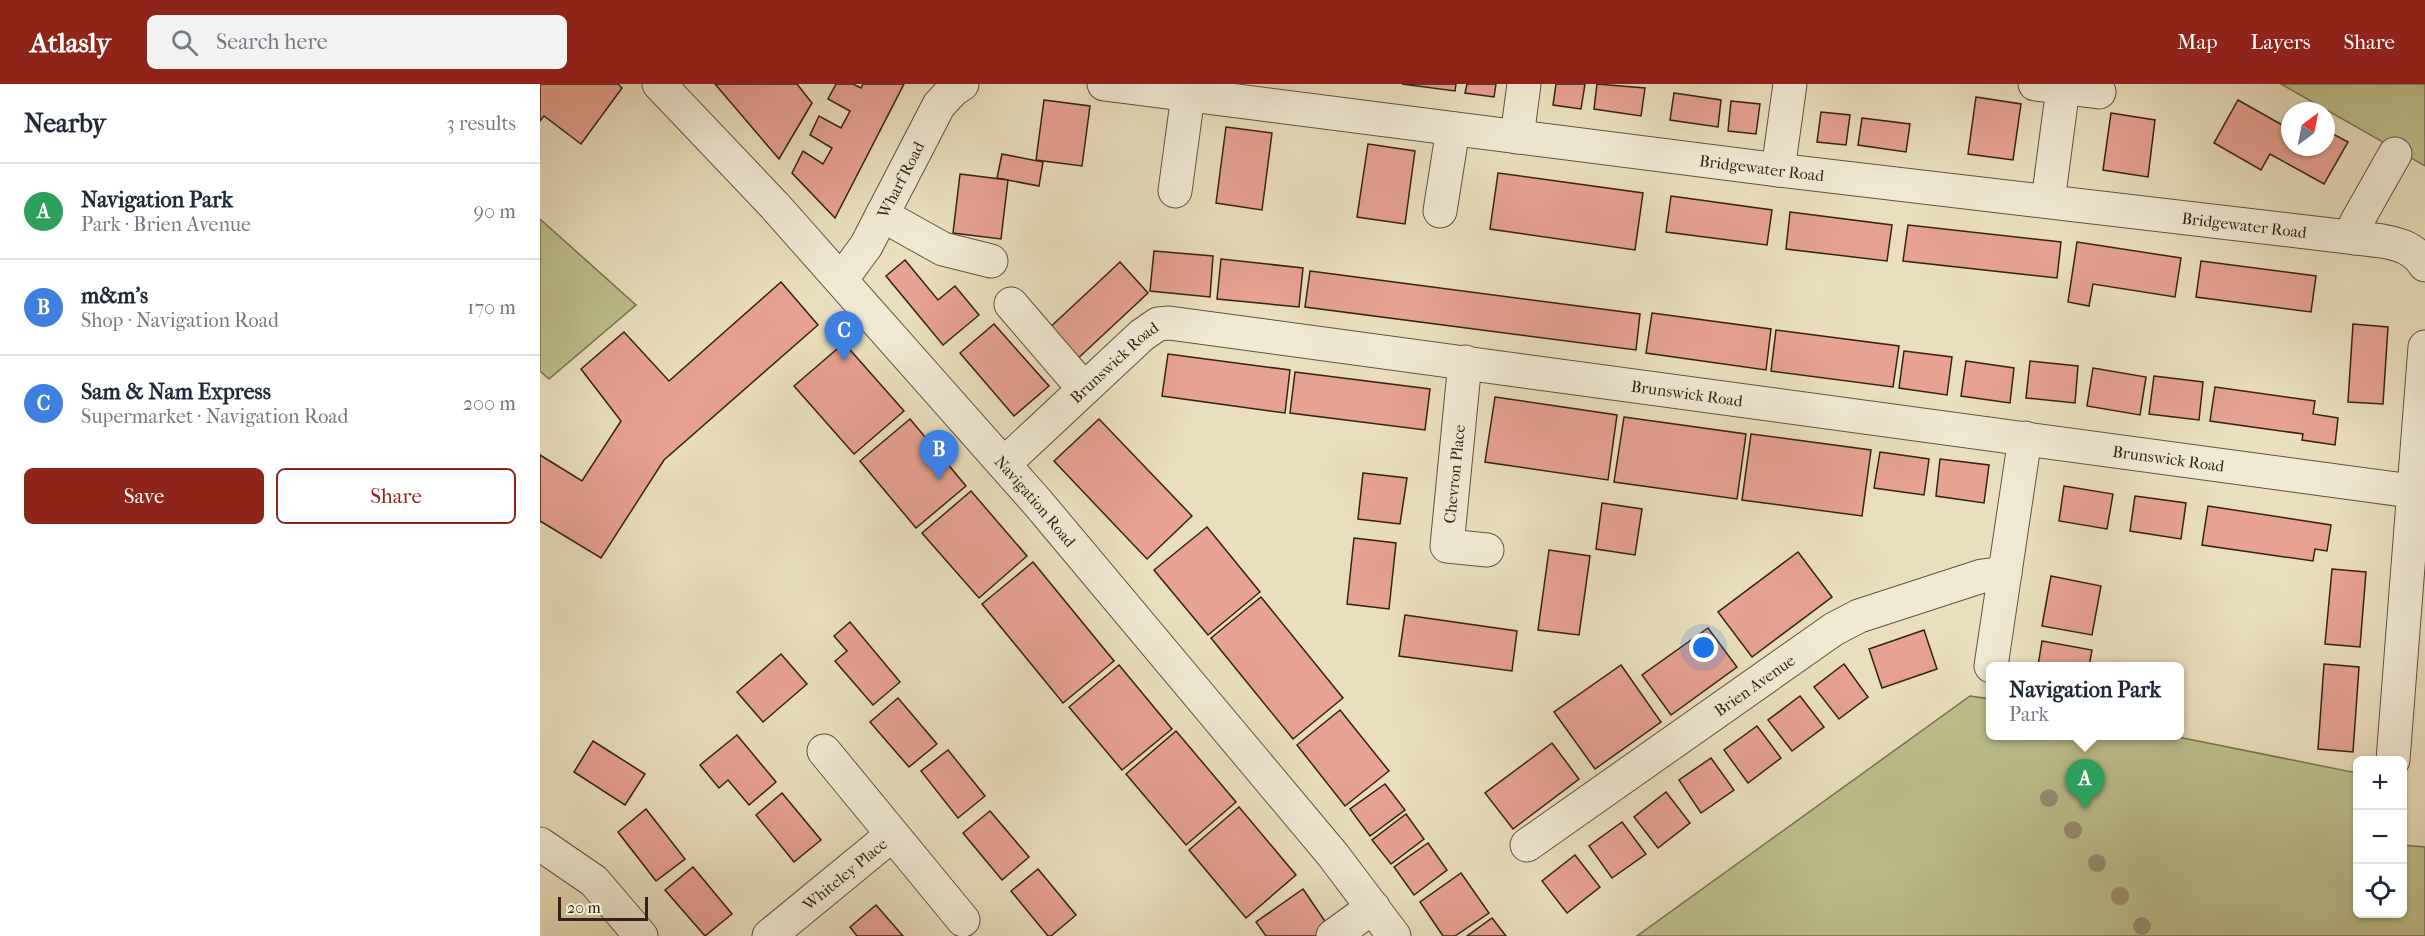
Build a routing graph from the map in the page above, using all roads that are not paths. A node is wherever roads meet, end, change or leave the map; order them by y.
1 (659, 84) edge
2 (961, 84) edge
3 (1104, 84) edge
4 (1524, 84) edge
5 (1791, 84) edge
6 (2049, 86) edge
7 (2099, 92) dead end
8 (1188, 95) junction
9 (1453, 129) junction
10 (1517, 137) junction
11 (2395, 154) dead end
12 (1778, 170) junction
13 (1175, 191) dead end
14 (2048, 201) junction
15 (1440, 212) dead end
16 (882, 215) junction
17 (2354, 238) junction
18 (2421, 260) edge
19 (991, 261) dead end
20 (841, 280) junction
21 (1011, 304) dead end
22 (2425, 347) edge
23 (1466, 362) junction
24 (1084, 389) junction
25 (2025, 438) junction
26 (1004, 464) junction
27 (2419, 492) edge
28 (1487, 550) dead end
29 (2005, 573) junction
30 (1992, 662) edge
31 (824, 752) dead end
32 (2393, 756) edge
33 (892, 835) junction
34 (540, 844) edge
35 (1527, 845) dead end
36 (1373, 907) junction
37 (963, 920) dead end
38 (641, 936) edge
39 (769, 936) edge
40 (1334, 936) edge
41 (1394, 936) edge

1 - 20 street, Navigation Road
2 - 16 street, Wharf Road
3 - 8 street, Bridgewater Road
4 - 10 street
5 - 12 street
6 - 7 street
6 - 14 street
8 - 9 street, Bridgewater Road
8 - 13 street
9 - 10 street, Bridgewater Road
9 - 15 street
10 - 12 street, Bridgewater Road
11 - 17 street
12 - 14 street, Bridgewater Road
14 - 17 street, Bridgewater Road
16 - 19 street
16 - 20 street, Wharf Road
17 - 18 street, Bridgewater Road
20 - 26 street, Navigation Road
21 - 24 street
22 - 27 street
23 - 24 street, Brunswick Road
23 - 25 street, Brunswick Road
23 - 28 street, Chevron Place
24 - 26 street, Brunswick Road
25 - 27 street, Brunswick Road
25 - 29 street
26 - 36 street, Navigation Road
27 - 32 street
29 - 30 street
29 - 35 street, Brien Avenue
31 - 33 street, Whiteley Place
33 - 37 street, Whiteley Place
33 - 39 street, Whiteley Place
34 - 38 street
36 - 40 street
36 - 41 street, Navigation Road

